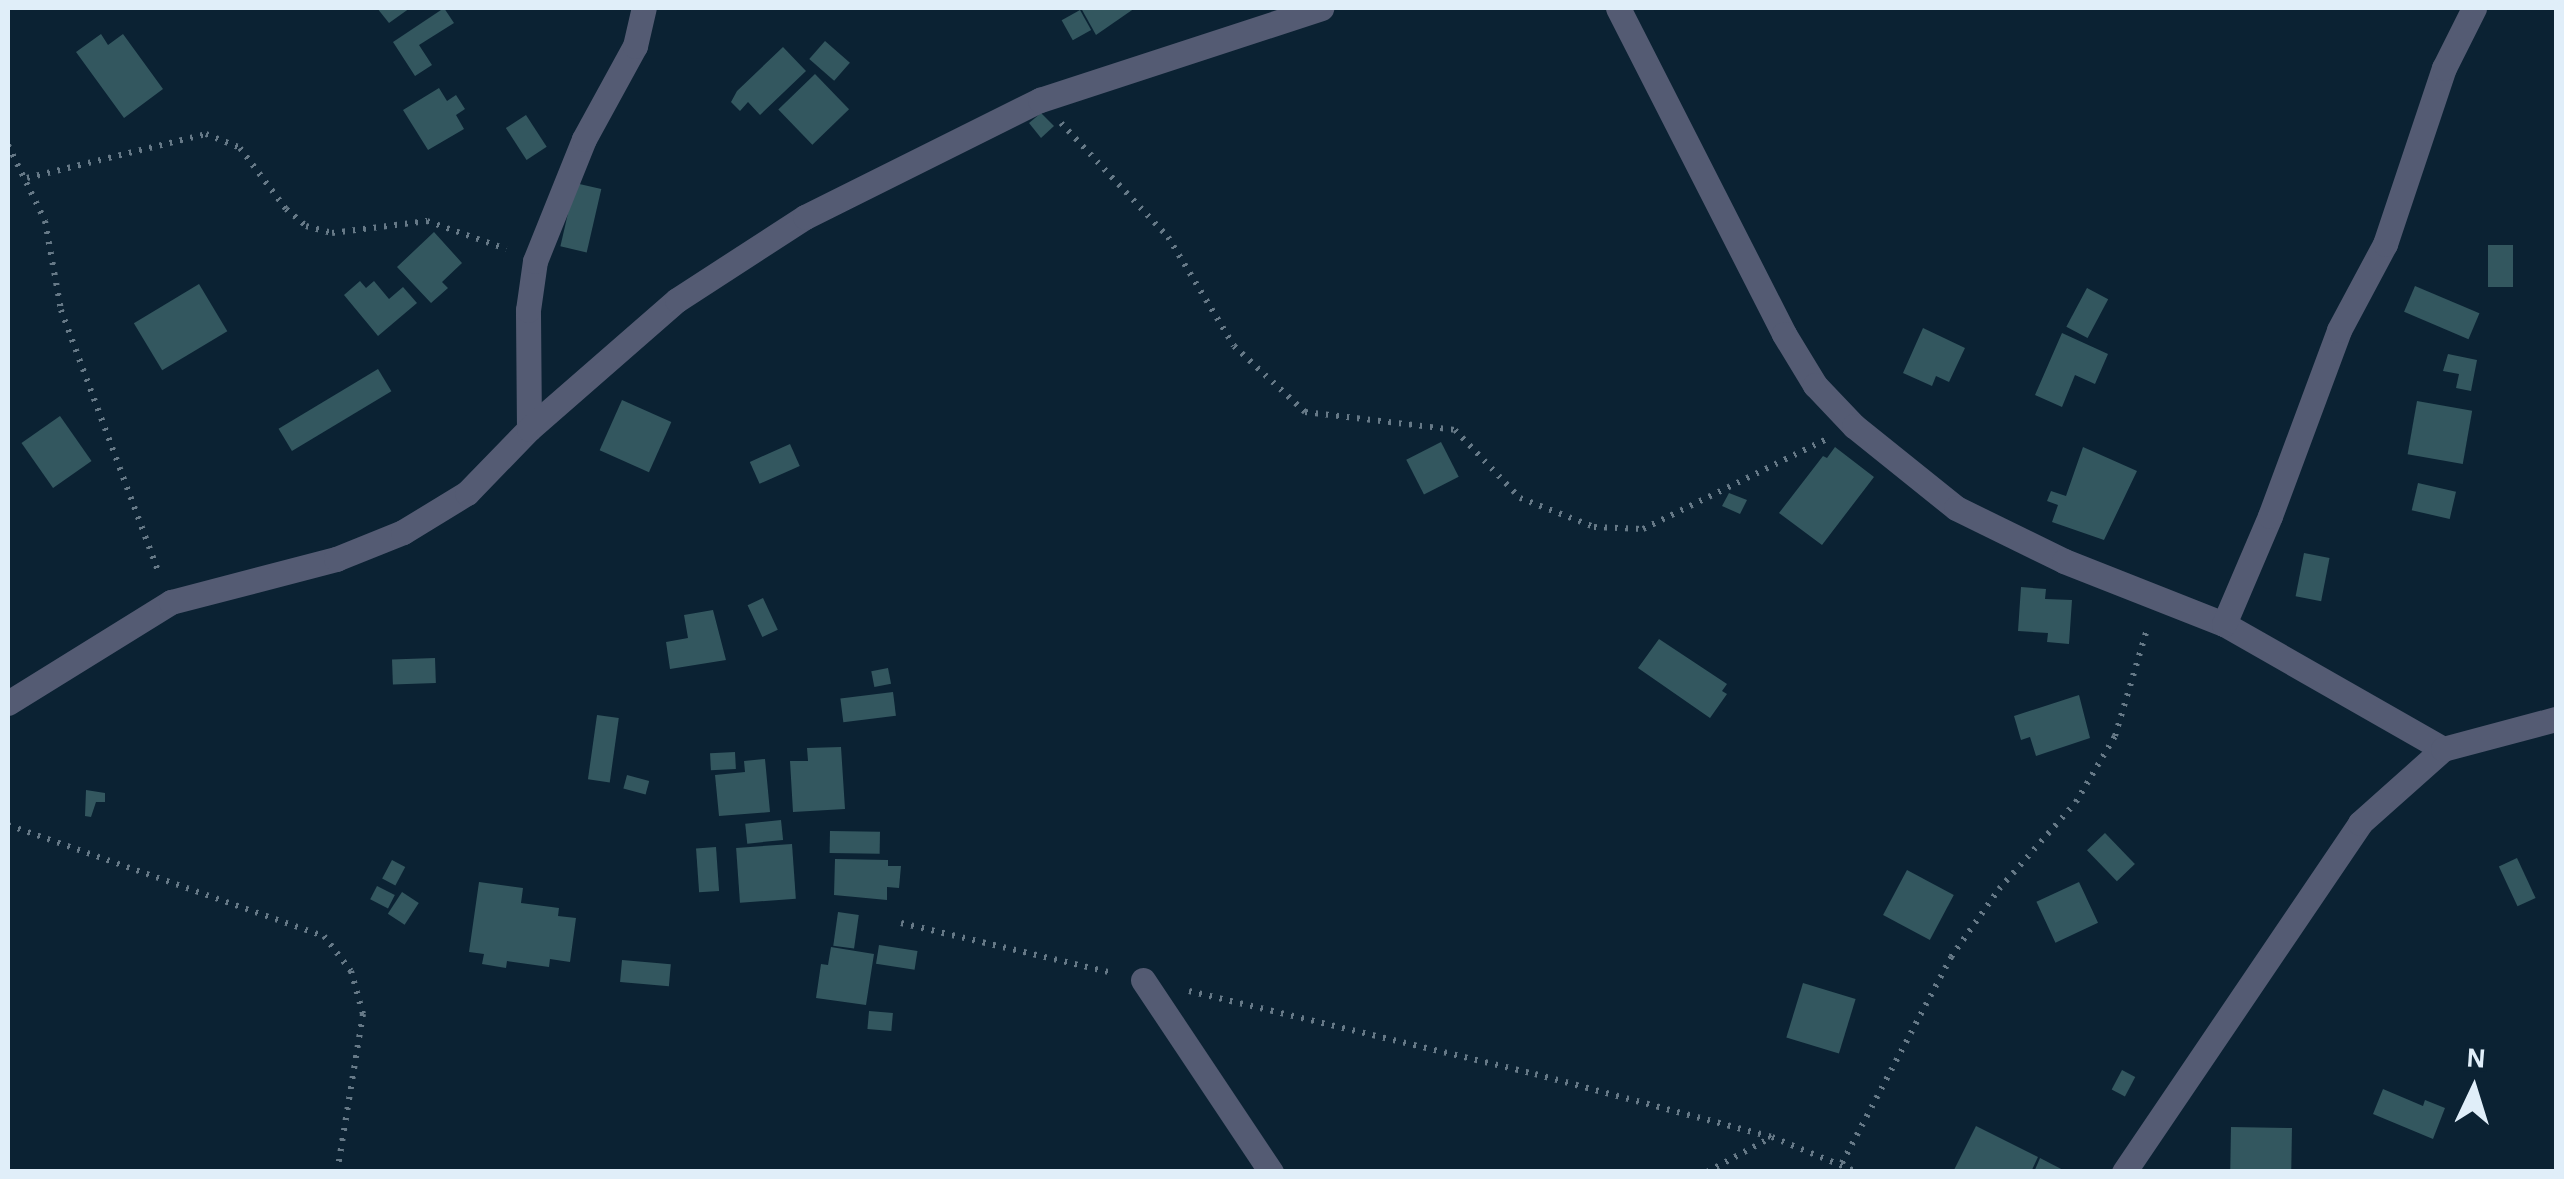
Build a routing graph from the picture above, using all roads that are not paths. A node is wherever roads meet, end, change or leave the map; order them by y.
1 (644, 8) edge
2 (1321, 8) edge
3 (1618, 8) edge
4 (2474, 8) edge
5 (530, 428) junction
6 (2224, 624) junction
7 (8, 703) edge
8 (2556, 719) edge
9 (2443, 749) junction
10 (1142, 980) road end
11 (1271, 1172) edge
12 (2124, 1172) edge

1 - 5 street
2 - 5 street
3 - 6 street
4 - 6 street
5 - 7 street
6 - 9 street
8 - 9 street
9 - 12 street
10 - 11 street

